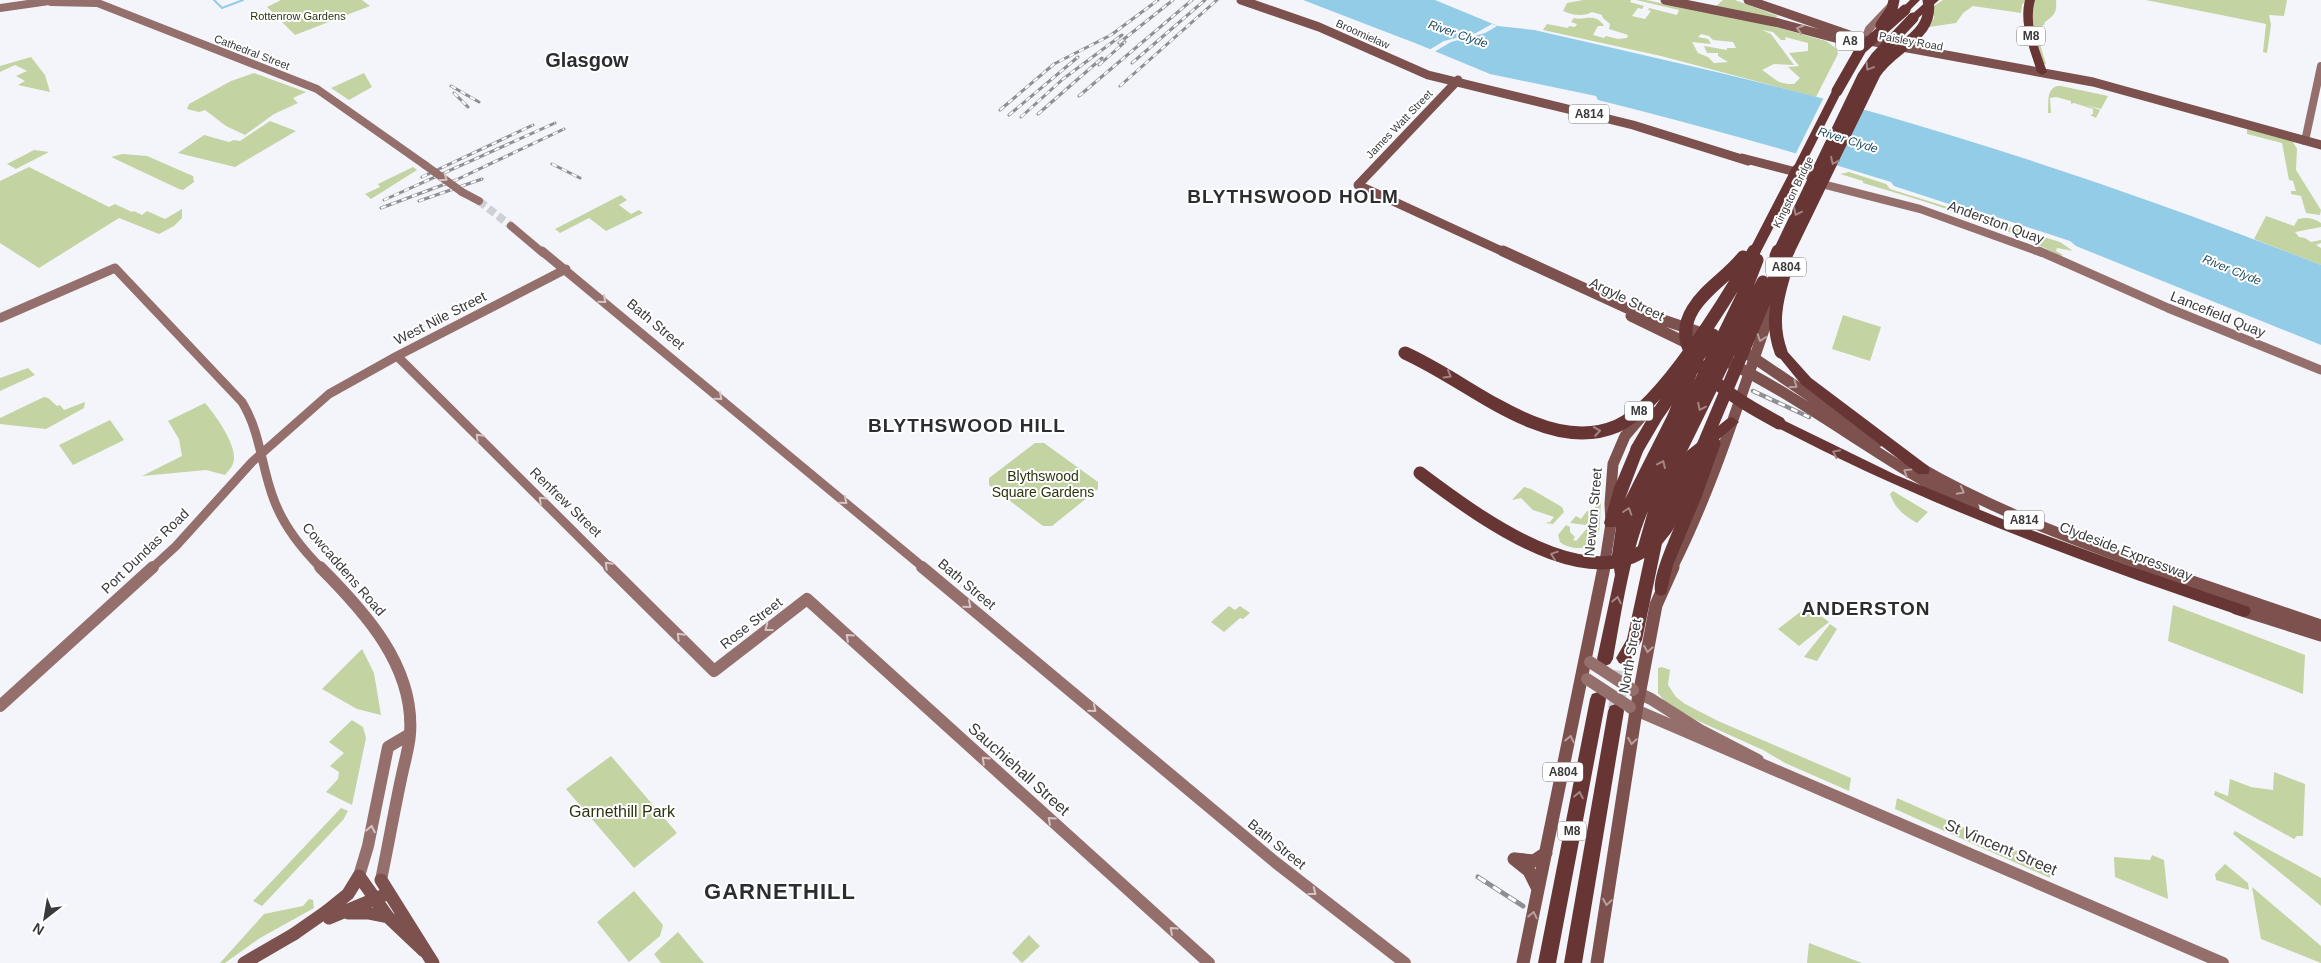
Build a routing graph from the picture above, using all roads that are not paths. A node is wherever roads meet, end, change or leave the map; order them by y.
1 (56, 0) edge
2 (1241, 0) edge
3 (1665, 0) edge
4 (1748, 0) edge
5 (1915, 0) edge
6 (1928, 0) edge
7 (1934, 0) edge
8 (2030, 0) edge
9 (46, 1) edge
10 (94, 1) edge
11 (1258, 1) edge
12 (1892, 2) edge
13 (0, 8) edge
14 (1798, 18) junction
15 (1870, 38) junction
16 (1850, 41) junction
17 (1859, 52) dead end
18 (2321, 66) edge
19 (2040, 75) junction
20 (1456, 82) junction
21 (1665, 134) joint
22 (2305, 140) junction
23 (2321, 145) edge
24 (1793, 171) junction
25 (1823, 181) junction
26 (1358, 185) joint
27 (1784, 198) junction
28 (478, 200) tunnel mouth
29 (511, 226) tunnel mouth
30 (1798, 234) junction
31 (1763, 247) junction
32 (1495, 249) junction
33 (1777, 254) junction
34 (566, 269) junction
35 (2106, 280) joint
36 (0, 318) edge
37 (1674, 337) junction
38 (1705, 342) junction
39 (1405, 353) dead end
40 (397, 356) junction
41 (1682, 362) junction
42 (1751, 365) junction
43 (2321, 370) edge
44 (1743, 387) junction
45 (1728, 389) junction
46 (1788, 393) junction
47 (329, 394) joint
48 (1732, 422) junction
49 (1674, 449) junction
50 (263, 451) junction
51 (1923, 470) junction
52 (1420, 473) dead end
53 (1672, 519) junction
54 (1611, 523) junction
55 (1622, 575) junction
56 (1661, 590) junction
57 (807, 599) joint
58 (2250, 609) junction
59 (2321, 625) edge
60 (2321, 637) edge
61 (1605, 659) dead end
62 (1587, 661) junction
63 (714, 671) joint
64 (1584, 678) junction
65 (1636, 692) junction
66 (1598, 699) dead end
67 (0, 706) edge
68 (1628, 710) junction
69 (410, 734) junction
70 (1764, 764) junction
71 (1546, 853) junction
72 (370, 887) junction
73 (1538, 889) junction
74 (332, 914) junction
75 (388, 917) junction
76 (428, 957) edge
77 (244, 963) edge
78 (1209, 963) edge
79 (1405, 963) edge
80 (1522, 963) edge
81 (1547, 963) edge
82 (1573, 963) edge
83 (1597, 963) edge
84 (2223, 963) edge

1 - 9 street
2 - 11 main road, Broomielaw / A814
16 -> 3 main road, Paisley Road / A8
4 - 14 main road, A8
5 - 15 highway, Kingston Bridge / M8, bridge
6 -> 30 highway, bridge
7 -> 33 highway, Kingston Bridge / M8, bridge
8 - 19 highway, M8
9 - 10 street
9 - 13 street
10 -> 28 street, Cathedral Street, bridge
11 - 20 main road, Broomielaw / A814
12 - 15 highway, bridge
14 - 15 main road, A8
14 - 16 main road
15 - 16 main road, Paisley Road / A8
15 - 19 main road, Paisley Road / A8
15 - 19 main road, Paisley Road / A8
15 - 24 highway, Kingston Bridge / M8, bridge
16 - 17 main road
18 - 22 street
19 - 22 main road, Paisley Road / A8
20 - 21 main road, Broomielaw / A814
20 - 26 main road, James Watt Street / A814
21 - 24 main road, Anderston Quay / A814
22 - 23 main road, Paisley Road / A8
24 - 25 main road, Anderston Quay
24 - 27 highway, M8, bridge
24 - 38 main road, Newton Street / A804
58 -> 24 highway, bridge
25 - 35 street, Anderston Quay
25 -> 42 main road, A804
26 - 32 main road, Argyle Street / A814
27 - 31 highway, M8, bridge
39 -> 27 highway, M8, bridge
29 - 34 street, Bath Street
30 - 45 highway, bridge
30 - 51 highway, bridge
31 - 49 highway, M8, bridge
31 - 54 highway, bridge
32 - 37 main road, Argyle Street / A814
32 - 38 main road, Argyle Street / A814
33 -> 49 highway, M8, bridge
33 - 53 highway, M8, bridge
34 - 40 street, West Nile Street
34 -> 79 street, Bath Street
35 - 43 street, Lancefield Quay
36 - 50 street, Cowcaddens Road
37 - 38 main road, Argyle Street / A814
37 - 41 main road
38 - 41 main road, Newton Street / A804
38 - 42 main road, Argyle Street / A814
38 - 42 main road, Argyle Street / A814
55 -> 38 highway, M8
40 - 47 street, West Nile Street
63 -> 40 street, Renfrew Street
41 - 54 main road, Newton Street / A804
42 - 44 main road, North Street / A804
42 - 46 main road, Clydeside Expressway / A814
42 -> 51 main road, Clydeside Expressway / A814
44 - 46 main road
44 - 48 main road, North Street / A804
45 - 53 highway, M8, bridge
45 - 56 highway, bridge
58 -> 46 main road, Clydeside Expressway / A814
47 - 50 street, Port Dundas Road
48 - 49 highway, M8
48 - 56 main road, North Street / A804
55 -> 49 highway, M8
50 - 67 street, Port Dundas Road
50 - 69 street, Cowcaddens Road
51 -> 58 main road, Clydeside Expressway / A814
53 -> 52 highway, M8, bridge
54 - 62 main road, Newton Street / A804
61 -> 55 highway, M8
56 -> 65 main road, North Street / A804
57 -> 63 street, Rose Street
78 -> 57 street, Sauchiehall Street
58 - 59 main road
58 - 60 main road, Clydeside Expressway / A814
62 - 64 main road, Newton Street / A804
62 - 65 street, St Vincent Street, bridge
64 - 68 street, St Vincent Street, bridge
71 -> 64 main road, Newton Street / A804
65 - 68 main road, North Street / A804
65 - 70 street, St Vincent Street
81 -> 66 highway, M8
68 - 70 street, St Vincent Street
68 - 82 highway, M8
68 -> 83 main road, North Street / A804
69 - 72 street, Cowcaddens Road
72 -> 69 street
70 - 84 street, St Vincent Street
71 - 73 main road, Newton Street / A804
71 - 73 main road
72 - 74 main road
72 - 74 main road
72 - 75 main road
72 - 76 main road
80 -> 73 main road, Newton Street / A804
74 - 75 main road
74 - 77 main road, bridge
75 - 76 main road

